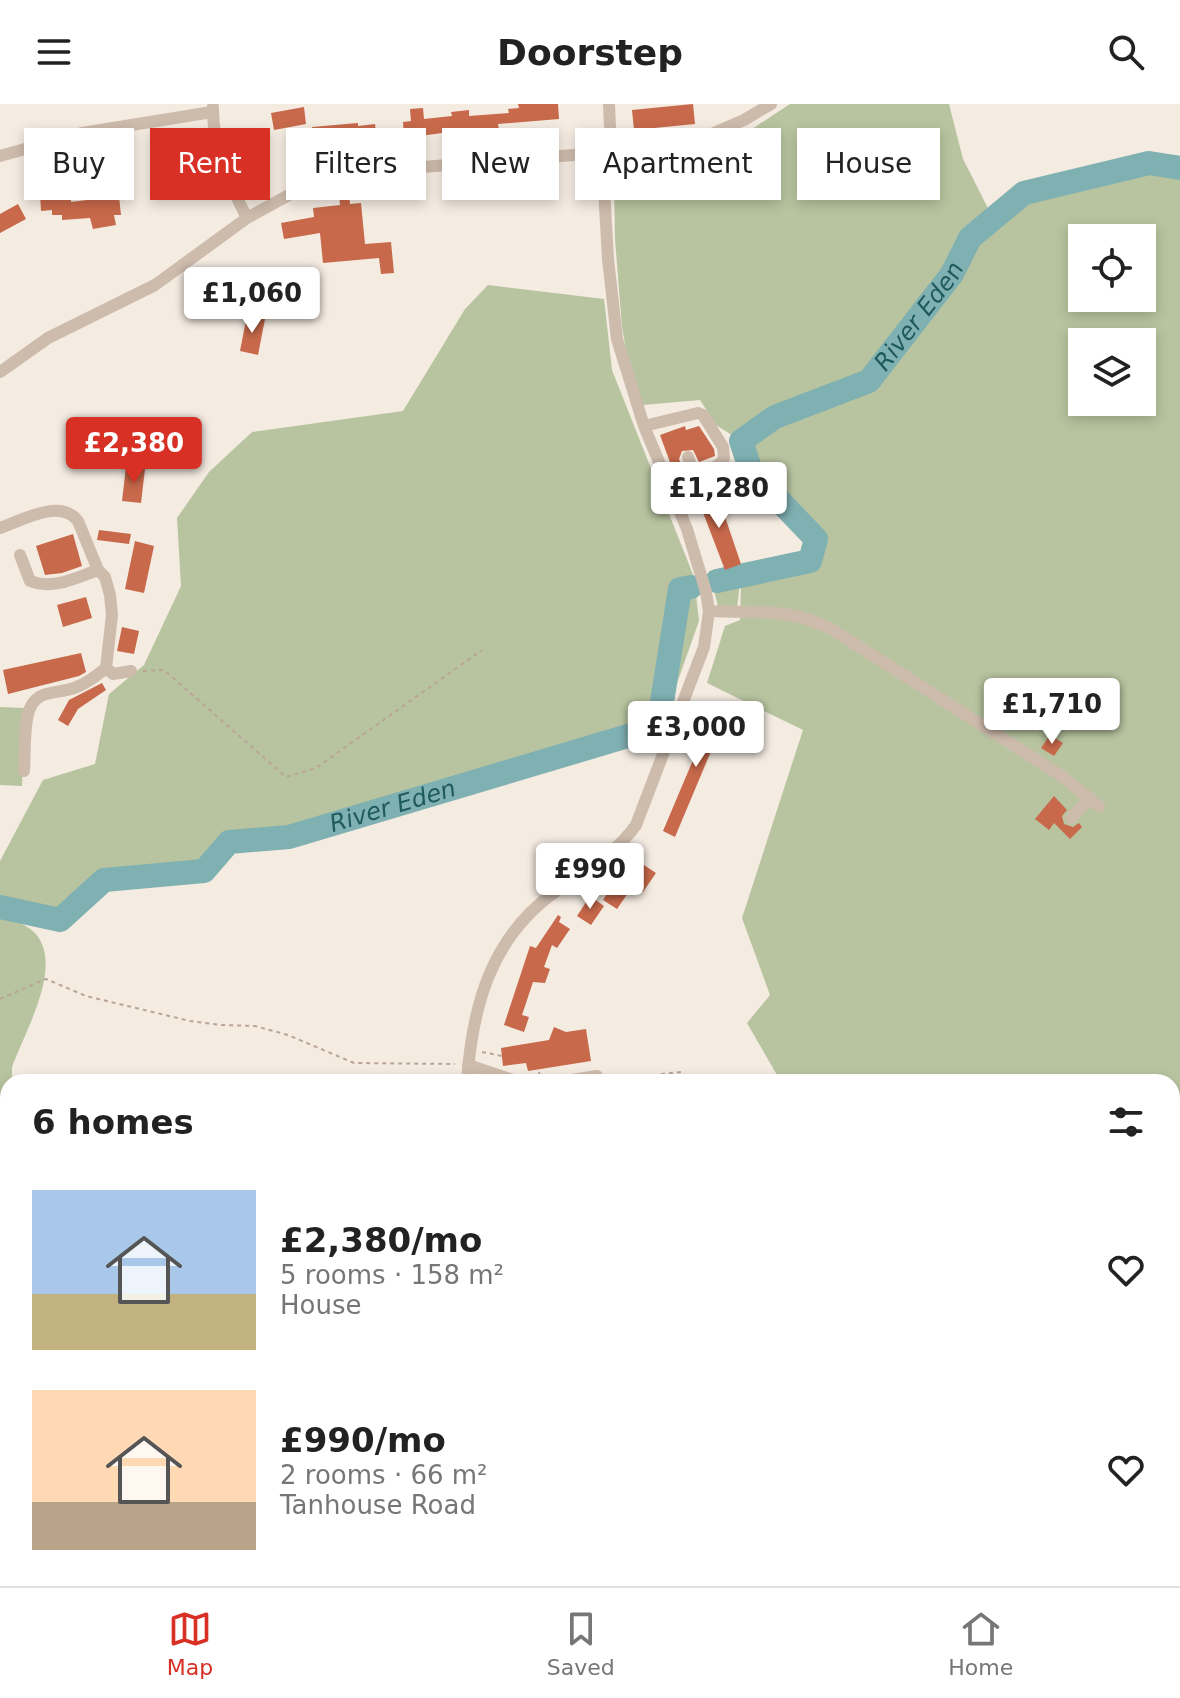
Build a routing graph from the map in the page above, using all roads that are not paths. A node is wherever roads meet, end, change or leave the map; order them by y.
1 (609, 104) edge
2 (771, 104) edge
3 (213, 108) edge
4 (608, 128) edge
5 (727, 128) edge
6 (575, 155) edge
7 (0, 156) edge
8 (609, 200) edge
9 (247, 218) junction
10 (0, 372) edge
11 (644, 426) junction
12 (688, 457) dead end
13 (0, 528) edge
14 (20, 555) dead end
15 (98, 570) junction
16 (709, 611) junction
17 (106, 668) junction
18 (131, 671) road end
19 (24, 771) dead end
20 (1071, 818) dead end
21 (469, 1066) junction
22 (468, 1074) edge
23 (494, 1074) edge

1 - 4 street
2 - 5 street
3 - 7 street
3 - 9 street
6 - 9 street
8 - 11 street
9 - 10 street
11 - 12 street
11 - 16 street
13 - 15 street
14 - 15 street
15 - 17 street
16 - 20 street
16 - 21 street
17 - 18 street
17 - 19 street
21 - 22 street
21 - 23 street

